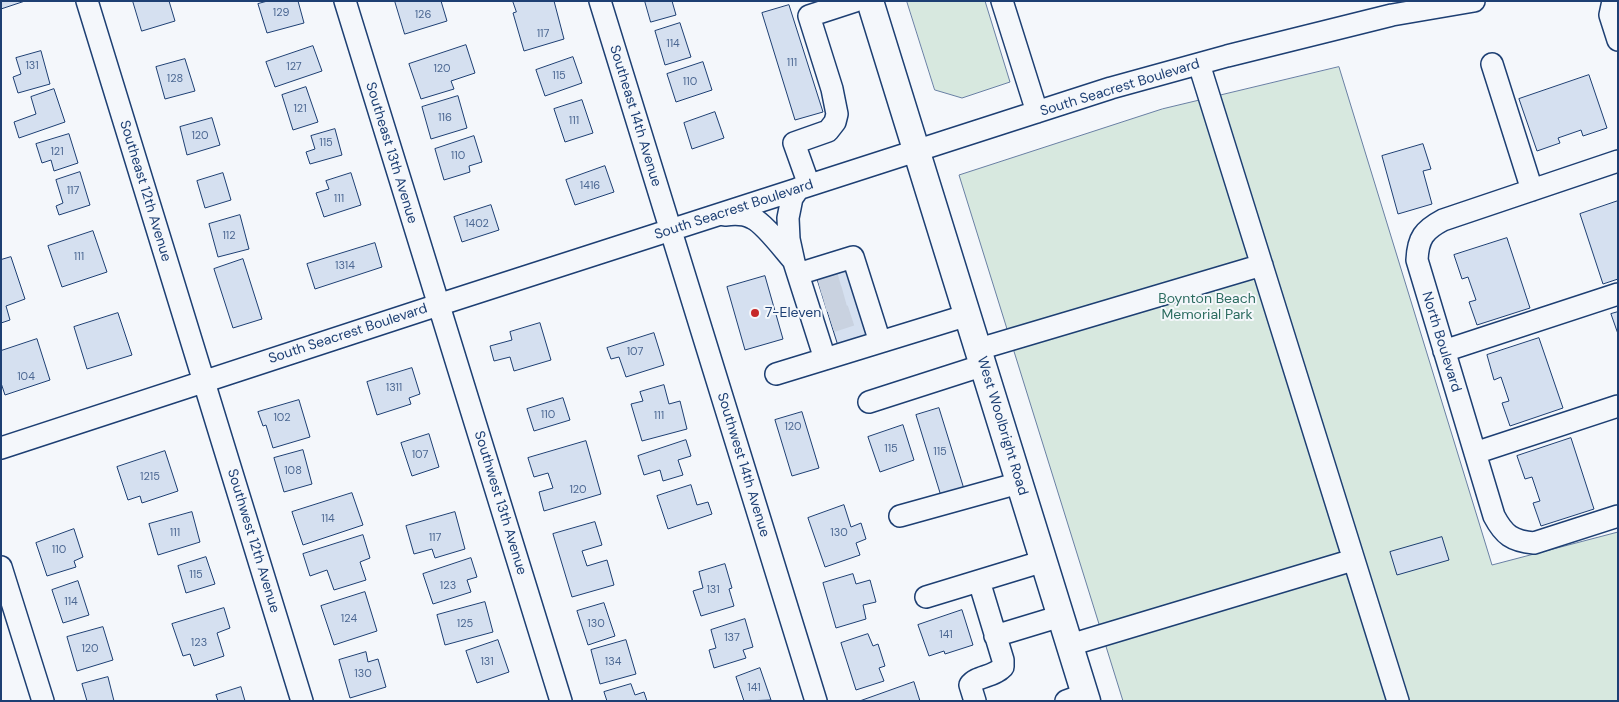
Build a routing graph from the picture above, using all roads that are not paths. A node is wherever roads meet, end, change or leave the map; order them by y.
1 (86, 1) edge
2 (345, 1) edge
3 (600, 1) edge
4 (855, 1) edge
5 (870, 1) edge
6 (1002, 1) edge
7 (1474, 1) edge
8 (1613, 1) edge
9 (1393, 8) edge
10 (1618, 40) edge
11 (1199, 64) junction
12 (1492, 64) dead end
13 (1037, 112) junction
14 (917, 151) junction
15 (1618, 161) edge
16 (804, 187) junction
17 (1532, 190) junction
18 (714, 216) junction
19 (670, 230) junction
20 (1262, 264) junction
21 (1618, 294) edge
22 (438, 305) junction
23 (865, 311) junction
24 (818, 315) junction
25 (968, 315) junction
26 (1444, 351) junction
27 (981, 358) junction
28 (776, 374) dead end
29 (203, 382) junction
30 (868, 402) dead end
31 (1618, 406) edge
32 (1, 448) edge
33 (1475, 453) junction
34 (1019, 483) junction
35 (900, 516) dead end
36 (1618, 516) edge
37 (1353, 560) junction
38 (1044, 561) junction
39 (1, 567) edge
40 (979, 581) junction
41 (926, 597) dead end
42 (1061, 616) junction
43 (995, 636) junction
44 (1070, 645) junction
45 (1079, 699) edge
46 (43, 701) edge
47 (302, 701) edge
48 (561, 701) edge
49 (816, 701) edge
50 (975, 701) edge
51 (1398, 701) edge

1 - 29 street, Southeast 12th Avenue
2 - 22 street, Southeast 13th Avenue
3 - 19 street, Southeast 14th Avenue
4 - 16 street
5 - 14 main road, West Woolbright Road
6 - 13 street
7 - 9 street, South Seacrest Boulevard
8 - 10 street
9 - 11 street, South Seacrest Boulevard
11 - 13 street, South Seacrest Boulevard
11 - 20 street
12 - 17 street
13 - 14 street, South Seacrest Boulevard
14 - 16 street, South Seacrest Boulevard
14 - 25 main road, West Woolbright Road
15 - 17 street, North Boulevard
16 - 18 street, South Seacrest Boulevard
16 - 24 street
17 - 26 street, North Boulevard
18 - 19 street, South Seacrest Boulevard
18 - 24 street
19 - 22 street, South Seacrest Boulevard
19 - 49 street, Southwest 14th Avenue
20 - 27 street
20 - 37 street
21 - 26 street
22 - 29 street, South Seacrest Boulevard
22 - 48 street, Southwest 13th Avenue
23 - 24 street
23 - 24 street
23 - 25 street
24 - 28 street
25 - 27 main road, West Woolbright Road
26 - 33 street, North Boulevard
27 - 30 street
27 - 34 main road, West Woolbright Road
29 - 32 street, South Seacrest Boulevard
29 - 47 street, Southwest 12th Avenue
31 - 33 street
33 - 36 street, North Boulevard
34 - 35 street
34 - 38 main road, West Woolbright Road
37 - 44 street
37 - 51 street
38 - 40 street
38 - 42 main road, West Woolbright Road
39 - 46 street
40 - 41 street
40 - 43 street
42 - 43 street
42 - 44 main road, West Woolbright Road
43 - 50 street
44 - 45 main road, West Woolbright Road

